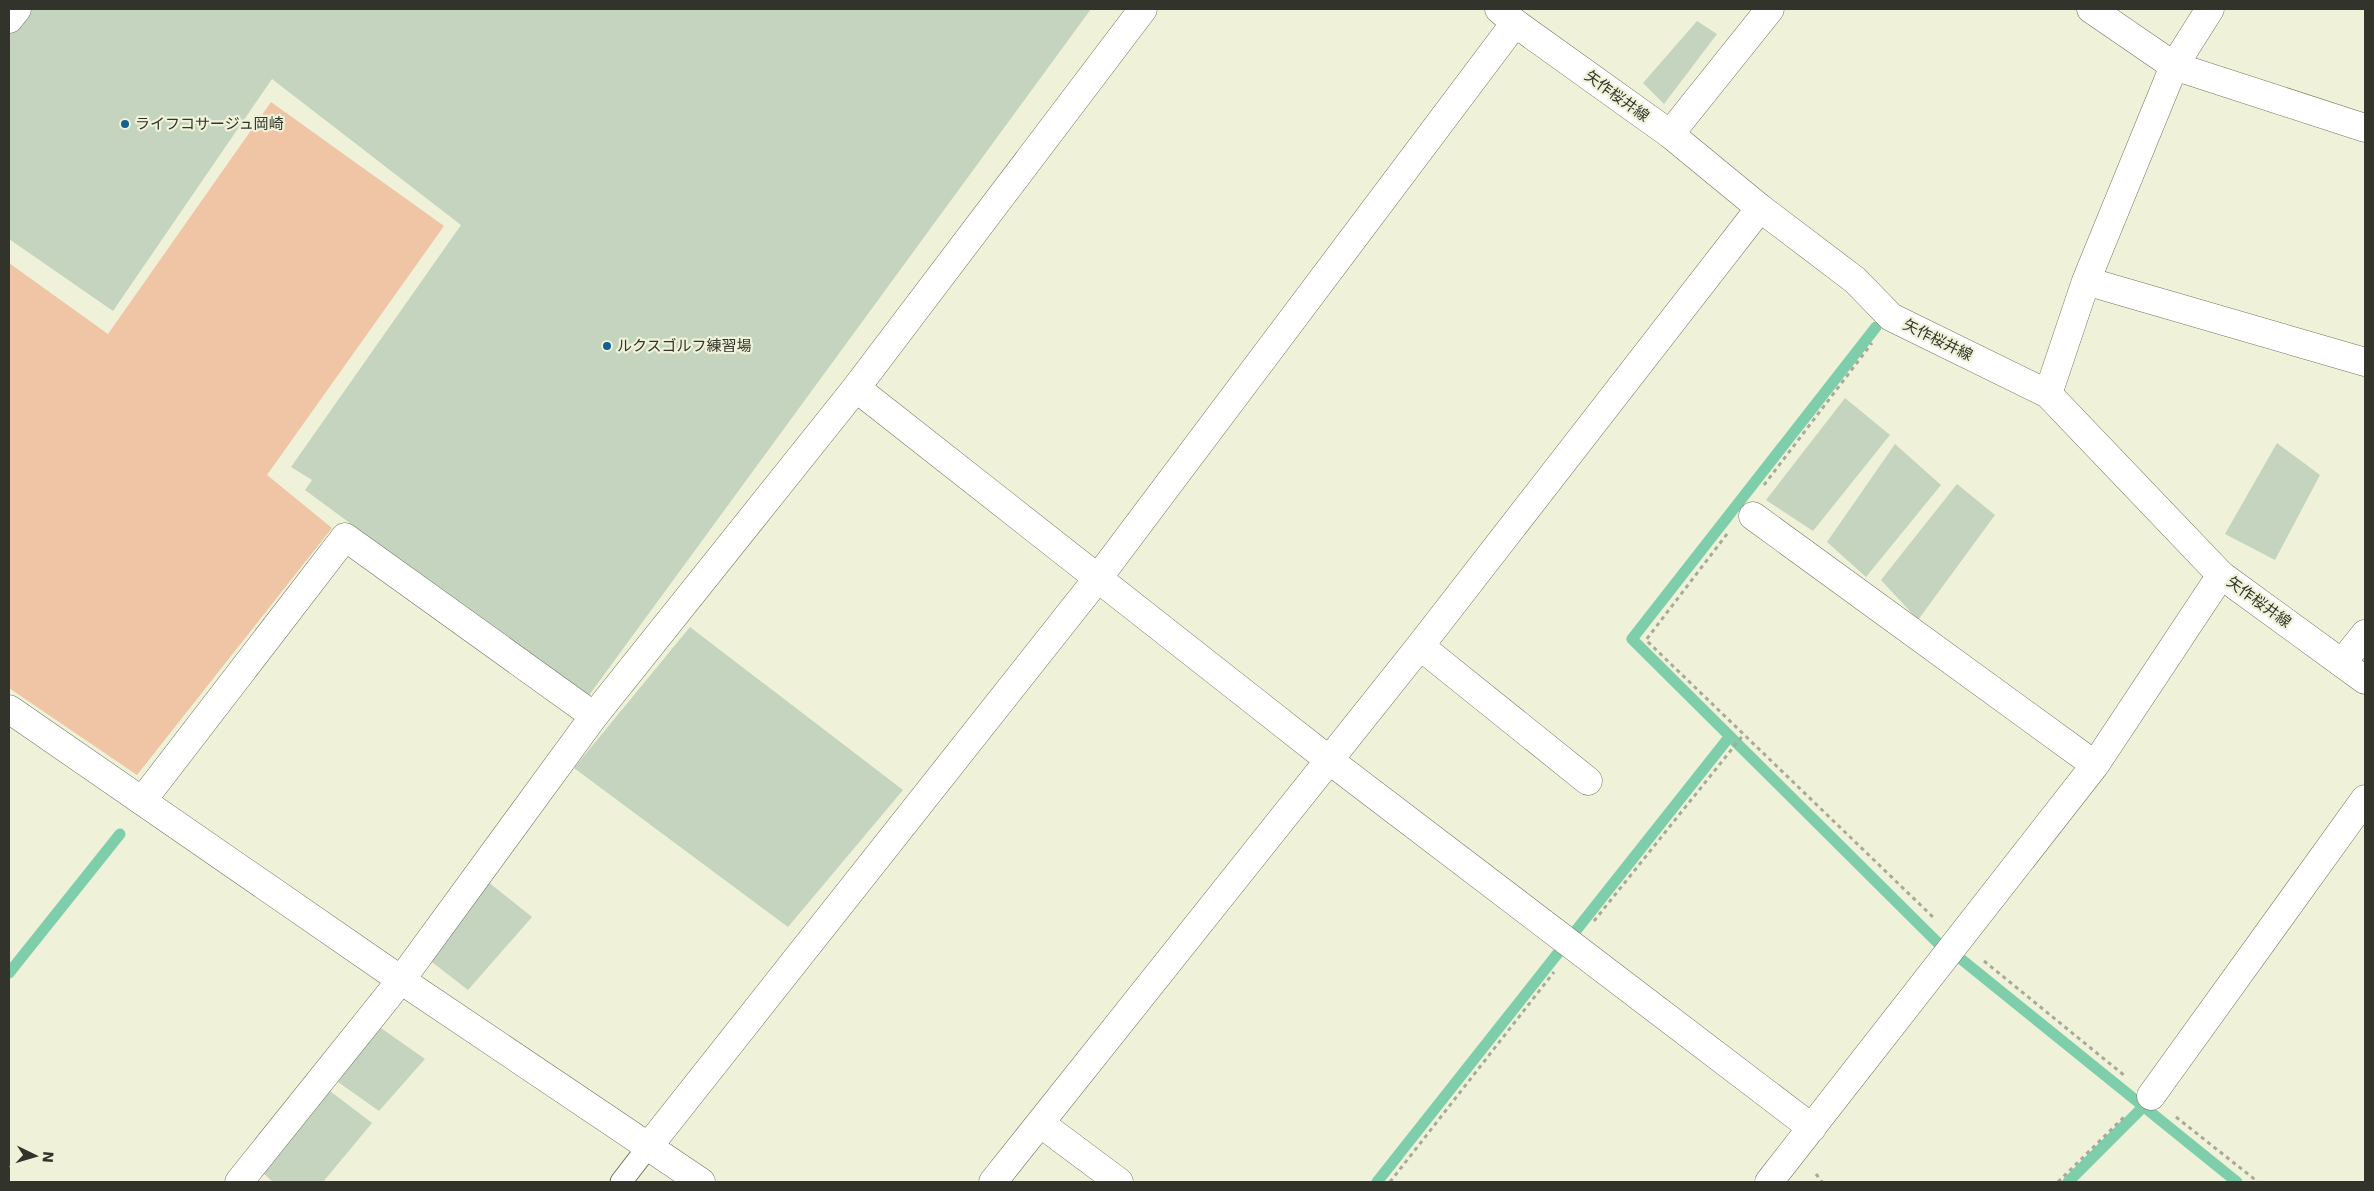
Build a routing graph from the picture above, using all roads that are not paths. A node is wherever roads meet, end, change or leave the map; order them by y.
1 (17, 9) edge
2 (1143, 9) edge
3 (1770, 9) edge
4 (2091, 9) edge
5 (2210, 9) edge
6 (1507, 16) edge
7 (9, 19) edge
8 (2174, 66) junction
9 (2365, 128) edge
10 (1670, 134) junction
11 (1760, 208) junction
12 (2086, 281) junction
13 (2365, 362) edge
14 (856, 388) junction
15 (2048, 394) junction
16 (1756, 503) road end
17 (2221, 574) junction
18 (1098, 578) junction
19 (2365, 634) edge
20 (1420, 646) junction
21 (2342, 663) junction
22 (2365, 680) edge
23 (9, 709) edge
24 (594, 716) junction
25 (1329, 760) junction
26 (2095, 766) junction
27 (1588, 781) dead end
28 (2365, 799) edge
29 (142, 800) junction
30 (401, 980) junction
31 (2149, 1095) road end
32 (1040, 1123) junction
33 (1812, 1128) junction
34 (648, 1147) junction
35 (239, 1182) edge
36 (621, 1182) edge
37 (701, 1182) edge
38 (993, 1182) edge
39 (1119, 1182) edge
40 (1769, 1182) edge

1 - 7 street
2 - 14 street
3 - 10 street
4 - 8 street
5 - 8 street
6 - 10 street, 矢作桜井線
6 - 18 street
8 - 9 street
8 - 12 street
10 - 11 street, 矢作桜井線
11 - 15 street, 矢作桜井線
11 - 20 street
12 - 13 street
12 - 15 street
14 - 18 street
14 - 24 street
15 - 17 street, 矢作桜井線
16 - 26 street
17 - 21 street, 矢作桜井線
17 - 26 street
18 - 25 street
18 - 34 street
19 - 21 street
20 - 25 street
20 - 27 street
21 - 22 street, 矢作桜井線
23 - 29 street
24 - 29 street
24 - 30 street
25 - 32 street
25 - 33 street
26 - 33 street
28 - 31 street
29 - 30 street
30 - 34 street
30 - 35 street
32 - 38 street
32 - 39 street
33 - 40 street
34 - 36 lane
34 - 37 street

